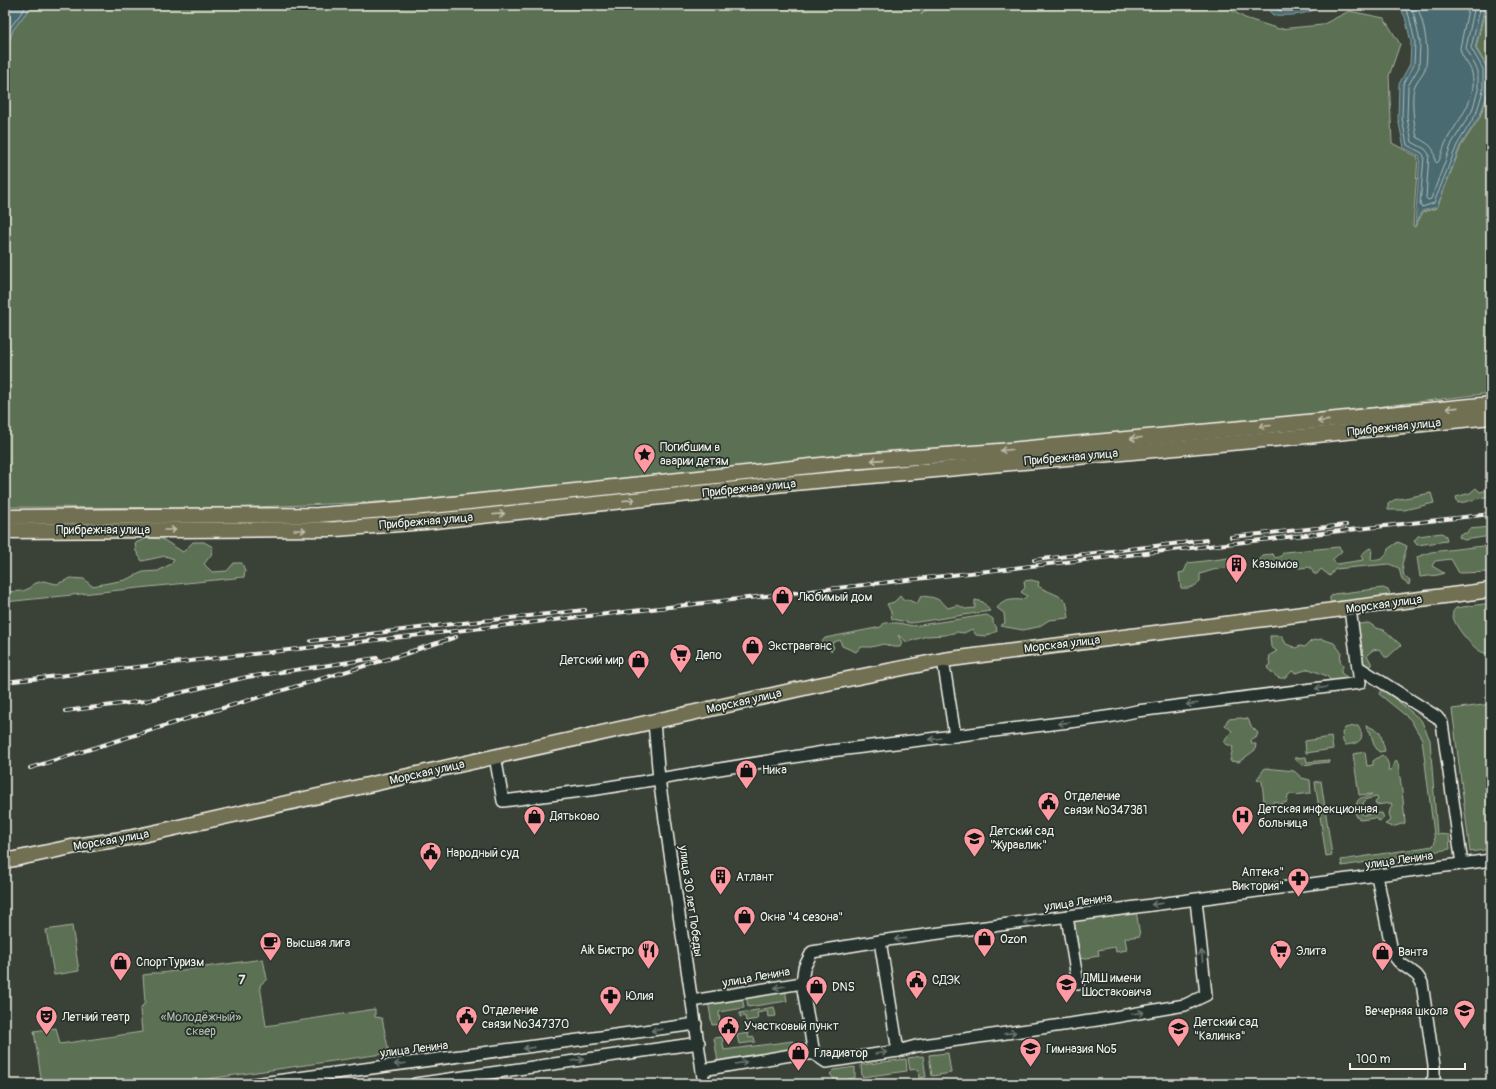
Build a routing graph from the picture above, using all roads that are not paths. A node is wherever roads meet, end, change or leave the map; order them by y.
1 (1491, 404) edge
2 (1491, 417) edge
3 (5, 517) edge
4 (5, 531) edge
5 (1491, 590) edge
6 (1350, 609) junction
7 (943, 660) junction
8 (1358, 667) junction
9 (654, 722) junction
10 (955, 736) junction
11 (496, 756) junction
12 (660, 779) junction
13 (1491, 860) edge
14 (5, 861) edge
15 (1462, 864) junction
16 (1377, 876) junction
17 (1196, 900) junction
18 (1067, 917) junction
19 (880, 941) junction
20 (802, 983) junction
21 (1078, 984) dead end
22 (692, 1001) junction
23 (696, 1024) junction
24 (699, 1043) junction
25 (898, 1051) junction
26 (814, 1054) junction
27 (702, 1070) junction
28 (274, 1083) edge
29 (254, 1084) edge
30 (415, 1084) edge
31 (704, 1084) edge
32 (1430, 1084) edge

1 -> 3 main road, Прибрежная улица
4 -> 2 main road, Прибрежная улица
5 - 6 main road, Морская улица
6 - 7 main road, Морская улица
6 - 8 street
7 - 9 main road, Морская улица
7 - 10 street
8 -> 10 street
8 - 15 street
9 - 11 main road, Морская улица
9 - 12 street, улица 30 лет Победы
10 -> 12 street
11 - 12 street
11 - 14 main road, Морская улица
12 - 22 street, улица 30 лет Победы
13 - 15 street, улица Ленина
15 - 16 street, улица Ленина
16 - 17 street, улица Ленина
16 - 32 street
17 -> 18 street, улица Ленина
25 -> 17 street
18 -> 19 street, улица Ленина
18 - 21 street
19 - 20 street, улица Ленина
19 - 25 street
20 -> 22 street, улица Ленина
20 - 26 street
22 - 23 street, улица 30 лет Победы
23 - 24 street, улица 30 лет Победы
23 -> 28 street, улица Ленина
24 - 27 street, улица 30 лет Победы
30 -> 24 street
26 -> 25 street
27 -> 26 street
27 - 31 street, улица 30 лет Победы
28 - 29 street, улица Ленина

